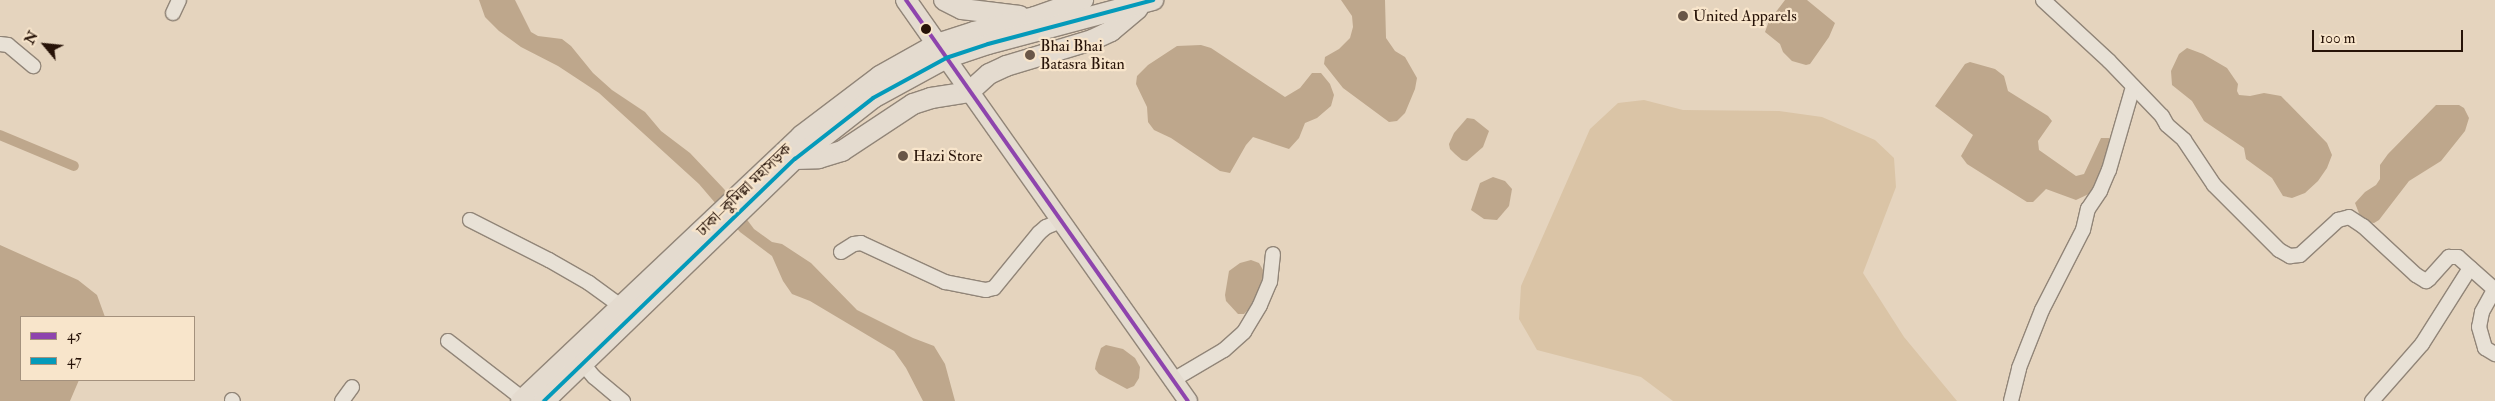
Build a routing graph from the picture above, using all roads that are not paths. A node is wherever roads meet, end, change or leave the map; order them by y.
1 (179, 0) edge
2 (906, 0) edge
3 (944, 0) edge
4 (1083, 0) edge
5 (2043, 0) edge
6 (1148, 2) edge
7 (173, 13) dead end
8 (1035, 17) junction
9 (0, 44) edge
10 (942, 51) junction
11 (33, 66) dead end
12 (2133, 87) junction
13 (969, 92) junction
14 (795, 160) junction
15 (745, 199) junction
16 (470, 220) dead end
17 (1061, 221) junction
18 (707, 236) junction
19 (840, 252) dead end
20 (1274, 254) dead end
21 (2470, 268) junction
22 (622, 307) junction
23 (448, 341) dead end
24 (2495, 354) edge
25 (583, 364) junction
26 (1173, 380) junction
27 (352, 387) dead end
28 (522, 400) edge
29 (342, 401) edge
30 (544, 401) edge
31 (624, 401) edge
32 (1188, 401) edge
33 (2011, 401) edge
34 (2372, 401) edge

1 - 7 street
2 - 10 highway
3 - 8 highway
4 - 8 highway, ঢাকা–কুমিল্লা মহাসড়ক
5 - 12 street
6 - 10 highway, ঢাকা–কুমিল্লা মহাসড়ক
6 - 13 highway
8 - 10 highway, ঢাকা–কুমিল্লা মহাসড়ক
9 - 11 street
10 - 13 main road
10 - 14 highway, ঢাকা–কুমিল্লা মহাসড়ক
10 - 15 highway, ঢাকা–কুমিল্লা মহাসড়ক
12 - 21 street
12 - 33 street
13 - 14 highway
13 - 17 main road
14 - 15 highway, ঢাকা–কুমিল্লা মহাসড়ক
15 - 18 highway, ঢাকা–কুমিল্লা মহাসড়ক
16 - 22 street
17 - 19 street
17 - 26 main road
18 - 22 highway, ঢাকা–কুমিল্লা মহাসড়ক
18 - 25 highway, ঢাকা–কুমিল্লা মহাসড়ক
20 - 26 street
21 - 24 street
21 - 34 street
22 - 28 highway, ঢাকা–কুমিল্লা মহাসড়ক
23 - 28 street
25 - 30 highway, ঢাকা–কুমিল্লা মহাসড়ক
25 - 31 street
26 - 32 main road
27 - 29 street

